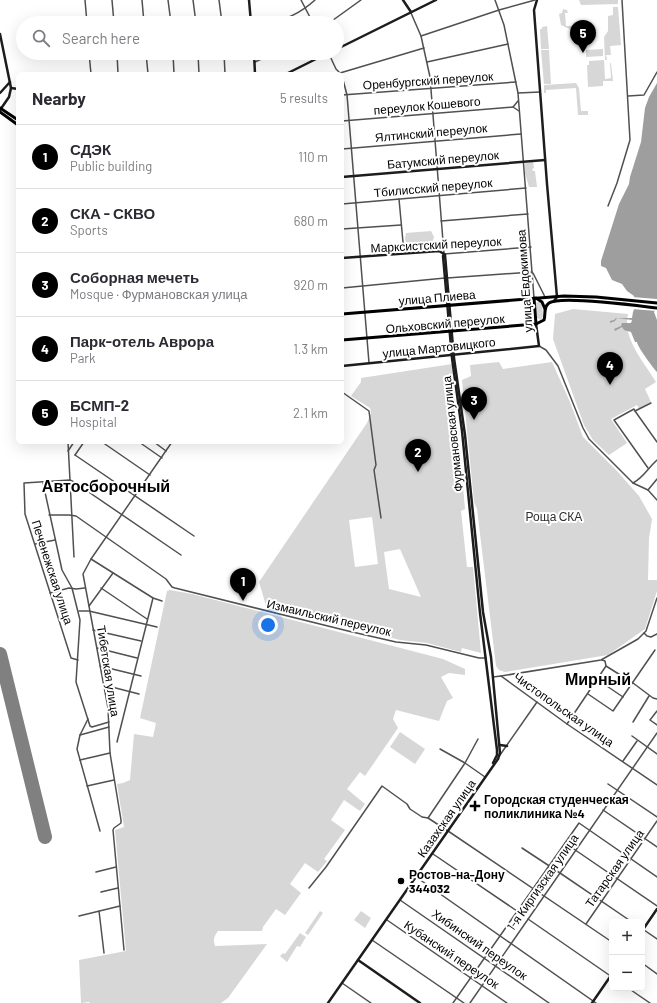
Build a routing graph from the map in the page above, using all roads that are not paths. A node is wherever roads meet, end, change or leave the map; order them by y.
1 (85, 0) edge
2 (112, 0) edge
3 (142, 0) edge
4 (168, 0) edge
5 (193, 0) edge
6 (219, 0) edge
7 (249, 0) edge
8 (300, 0) edge
9 (315, 0) edge
10 (361, 0) edge
11 (403, 0) edge
12 (436, 0) edge
13 (496, 0) edge
14 (536, 0) edge
15 (622, 0) edge
16 (305, 9) junction
17 (499, 10) junction
18 (411, 12) junction
19 (86, 16) edge
20 (113, 16) edge
21 (143, 16) edge
22 (170, 16) edge
23 (195, 16) edge
24 (221, 16) edge
25 (250, 16) edge
26 (289, 16) edge
27 (309, 16) edge
28 (339, 16) edge
29 (0, 34) edge
30 (421, 36) junction
31 (508, 44) junction
32 (344, 46) edge
33 (424, 48) junction
34 (89, 60) edge
35 (117, 60) edge
36 (147, 60) edge
37 (173, 60) edge
38 (198, 60) edge
39 (224, 60) edge
40 (259, 60) edge
41 (314, 60) edge
42 (332, 60) edge
43 (255, 62) joint
44 (427, 62) junction
45 (90, 72) edge
46 (118, 72) edge
47 (148, 72) edge
48 (174, 72) edge
49 (199, 72) edge
50 (225, 72) edge
51 (256, 72) edge
52 (290, 72) edge
53 (339, 72) edge
54 (657, 72) edge
55 (344, 73) edge
56 (10, 81) junction
57 (516, 82) junction
58 (344, 84) edge
59 (6, 87) junction
60 (11, 88) junction
61 (431, 88) junction
62 (16, 89) edge
63 (1, 92) edge
64 (540, 92) junction
65 (518, 93) junction
66 (347, 95) junction
67 (628, 96) junction
68 (9, 97) junction
69 (518, 101) junction
70 (513, 107) junction
71 (0, 110) edge
72 (519, 111) junction
73 (432, 114) junction
74 (16, 119) edge
75 (344, 121) edge
76 (348, 121) junction
77 (16, 123) edge
78 (521, 134) junction
79 (434, 141) junction
80 (350, 148) junction
81 (344, 149) edge
82 (545, 160) junction
83 (524, 161) junction
84 (437, 169) junction
85 (353, 176) junction
86 (344, 177) edge
87 (526, 188) junction
88 (439, 195) junction
89 (399, 198) junction
90 (355, 202) junction
91 (344, 204) edge
92 (608, 206) dead end
93 (528, 214) junction
94 (441, 221) junction
95 (401, 225) junction
96 (358, 228) junction
97 (344, 230) edge
98 (531, 247) junction
99 (404, 253) junction
100 (444, 254) junction
101 (360, 257) junction
102 (344, 258) edge
103 (532, 272) junction
104 (446, 278) junction
105 (362, 286) junction
106 (344, 288) edge
107 (535, 298) junction
108 (545, 298) junction
109 (556, 299) junction
110 (657, 303) edge
111 (448, 305) junction
112 (657, 308) edge
113 (545, 309) junction
114 (365, 312) junction
115 (344, 314) edge
116 (536, 324) junction
117 (450, 331) junction
118 (367, 338) junction
119 (344, 340) edge
120 (539, 346) junction
121 (453, 354) junction
122 (370, 363) junction
123 (344, 366) edge
124 (344, 393) edge
125 (651, 404) dead end
126 (636, 411) junction
127 (657, 442) edge
128 (68, 444) edge
129 (72, 444) edge
130 (83, 444) edge
131 (105, 444) edge
132 (142, 444) edge
133 (157, 444) edge
134 (171, 444) edge
135 (68, 450) junction
136 (166, 451) junction
137 (69, 455) junction
138 (75, 455) junction
139 (162, 458) junction
140 (657, 460) edge
141 (648, 468) junction
142 (150, 474) junction
143 (657, 479) edge
144 (70, 480) junction
145 (42, 482) junction
146 (633, 483) junction
147 (648, 490) junction
148 (135, 495) junction
149 (657, 500) edge
150 (49, 515) junction
151 (72, 515) junction
152 (122, 515) junction
153 (381, 518) dead end
154 (194, 536) dead end
155 (106, 538) junction
156 (55, 540) junction
157 (35, 544) junction
158 (181, 555) dead end
159 (74, 557) dead end
160 (91, 559) junction
161 (113, 573) junction
162 (72, 588) junction
163 (85, 588) junction
164 (101, 588) junction
165 (50, 593) junction
166 (152, 598) junction
167 (657, 598) edge
168 (162, 601) dead end
169 (89, 606) junction
170 (79, 611) junction
171 (90, 611) junction
172 (482, 612) junction
173 (147, 619) junction
174 (146, 624) junction
175 (157, 627) dead end
176 (93, 630) junction
177 (644, 633) junction
178 (657, 634) edge
179 (141, 641) junction
180 (97, 648) junction
181 (656, 650) dead end
182 (491, 657) junction
183 (137, 658) junction
184 (486, 658) junction
185 (78, 660) junction
186 (601, 660) junction
187 (100, 666) junction
188 (606, 666) junction
189 (133, 674) junction
190 (141, 676) dead end
191 (501, 676) junction
192 (493, 677) junction
193 (598, 680) junction
194 (633, 683) junction
195 (103, 684) junction
196 (129, 690) junction
197 (138, 694) dead end
198 (588, 694) junction
199 (649, 696) junction
200 (623, 697) junction
201 (657, 699) edge
202 (490, 700) junction
203 (495, 700) junction
204 (537, 702) junction
205 (657, 710) edge
206 (88, 719) junction
207 (109, 722) junction
208 (633, 722) dead end
209 (567, 724) junction
210 (657, 725) edge
211 (109, 727) junction
212 (657, 732) edge
213 (80, 735) junction
214 (632, 736) dead end
215 (478, 739) dead end
216 (638, 740) junction
217 (117, 742) dead end
218 (500, 744) junction
219 (507, 746) junction
220 (647, 747) junction
221 (440, 749) dead end
222 (110, 754) junction
223 (657, 754) edge
224 (498, 759) junction
225 (80, 760) junction
226 (623, 761) junction
227 (465, 763) junction
228 (633, 768) junction
229 (490, 769) junction
230 (485, 777) junction
231 (114, 780) junction
232 (657, 780) edge
233 (608, 784) dead end
234 (656, 784) edge
235 (87, 786) junction
236 (617, 790) junction
237 (603, 810) junction
238 (657, 817) edge
239 (428, 818) junction
240 (657, 821) edge
241 (590, 830) junction
242 (100, 831) dead end
243 (448, 831) junction
244 (645, 839) junction
245 (565, 843) junction
246 (657, 847) edge
247 (522, 848) dead end
248 (576, 850) junction
249 (432, 853) junction
250 (631, 859) junction
251 (549, 865) junction
252 (116, 867) junction
253 (96, 872) dead end
254 (560, 872) junction
255 (416, 877) junction
256 (657, 877) edge
257 (617, 879) junction
258 (118, 888) junction
259 (309, 888) dead end
260 (533, 888) junction
261 (101, 892) dead end
262 (544, 896) junction
263 (400, 900) junction
264 (602, 901) junction
265 (120, 906) junction
266 (657, 906) edge
267 (657, 909) edge
268 (99, 911) junction
269 (517, 912) junction
270 (79, 916) dead end
271 (528, 919) junction
272 (628, 919) edge
273 (386, 920) junction
274 (586, 924) junction
275 (645, 926) edge
276 (645, 932) edge
277 (500, 936) junction
278 (372, 940) junction
279 (609, 940) edge
280 (657, 940) edge
281 (511, 944) junction
282 (124, 950) dead end
283 (104, 952) dead end
284 (484, 958) junction
285 (358, 960) junction
286 (645, 965) edge
287 (496, 966) junction
288 (609, 974) edge
289 (657, 974) edge
290 (471, 978) junction
291 (609, 980) edge
292 (342, 983) junction
293 (482, 986) junction
294 (632, 991) edge
295 (457, 998) junction
296 (594, 1002) edge
297 (328, 1003) edge
298 (371, 1003) edge
299 (420, 1003) edge
300 (453, 1003) edge
301 (464, 1003) edge
302 (470, 1003) edge
303 (507, 1003) edge
304 (549, 1003) edge
305 (650, 1003) edge

1 - 19 street
2 - 20 street
3 - 21 street
4 - 22 street
5 - 23 street
6 - 24 street
7 - 25 main road
8 - 16 street
9 - 16 street
10 - 28 street
11 - 18 main road, Фурмановская улица
12 - 18 main road
13 - 17 street, улица Евдокимова
14 - 17 street
14 - 64 main road
15 - 67 street
16 - 26 street
16 - 27 street
17 - 30 street
17 - 31 street, улица Евдокимова
18 - 30 street, Фурмановская улица
18 - 32 main road
29 - 56 main road
30 - 33 street, Фурмановская улица
31 - 44 street
31 - 57 street, улица Евдокимова
33 - 44 street, Фурмановская улица
33 - 55 street
34 - 45 street
35 - 46 street
36 - 47 street
37 - 48 street
38 - 49 street
39 - 50 street
40 - 43 street
41 - 52 main road
42 - 53 street
43 - 51 main road
44 - 61 street, Фурмановская улица
54 - 67 street
56 - 59 main road
56 - 60 main road
57 - 61 street, Оренбургский переулок
57 - 65 street, улица Евдокимова
58 - 66 street
59 - 60 main road
59 - 63 main road
60 - 62 main road
60 - 68 main road
61 - 66 street, Оренбургский переулок
61 - 73 street, Фурмановская улица
63 - 68 main road
64 - 65 street
64 - 82 main road
65 - 69 street, улица Евдокимова
66 - 76 street
67 - 92 street
68 - 71 main road
69 - 70 street
69 - 72 street, улица Евдокимова
70 - 72 street
70 - 73 street, переулок Кошевого
71 - 74 main road
71 - 77 main road
72 - 78 street, улица Евдокимова
73 - 76 street, переулок Кошевого
73 - 79 street, Фурмановская улица
75 - 76 street, переулок Кошевого
76 - 80 street
78 - 79 street, Ялтинский переулок
78 - 83 street, улица Евдокимова
79 - 80 street, Ялтинский переулок
79 - 84 street, Фурмановская улица
80 - 81 street, Ялтинский переулок
80 - 85 street
82 - 83 main road, Батумский переулок
82 - 109 main road
83 - 84 main road, Батумский переулок
83 - 87 street, улица Евдокимова
84 - 85 main road, Батумский переулок
84 - 88 street, Фурмановская улица
85 - 86 main road, Батумский переулок
85 - 90 street
87 - 88 street, Тбилисский переулок
87 - 93 street, улица Евдокимова
88 - 89 street, Тбилисский переулок
88 - 94 street, Фурмановская улица
89 - 90 street, Тбилисский переулок
89 - 95 street
90 - 91 street, Тбилисский переулок
90 - 96 street
93 - 94 street
93 - 98 street, улица Евдокимова
94 - 100 street, Фурмановская улица
95 - 96 street
95 - 99 street
96 - 97 street
96 - 101 street
98 - 100 street, Марксистский переулок
98 - 103 street, улица Евдокимова
99 - 100 main road, Марксистский переулок
99 - 101 main road, Марксистский переулок
100 - 104 main road, Фурмановская улица
101 - 102 main road, Марксистский переулок
101 - 105 street
103 - 104 street
103 - 107 street, улица Евдокимова
103 - 108 street
104 - 105 street
104 - 111 main road, Фурмановская улица
105 - 106 street
105 - 114 street
107 - 108 main road, улица Плиева
107 - 111 main road, улица Плиева
107 - 113 main road
107 - 116 main road, улица Евдокимова
108 - 109 main road, улица Плиева
109 - 110 main road
109 - 112 main road
109 - 113 main road
111 - 114 main road, улица Плиева
111 - 117 main road, Фурмановская улица
113 - 116 main road
114 - 115 main road, улица Плиева
114 - 118 street
116 - 117 main road, Ольховский переулок
116 - 120 main road, улица Евдокимова
117 - 118 main road, Ольховский переулок
117 - 121 main road, Фурмановская улица
118 - 119 main road, Ольховский переулок
118 - 122 street
120 - 121 main road, улица Мартовицкого
120 - 146 street, улица Евдокимова
121 - 122 main road, улица Мартовицкого
121 - 172 main road, Фурмановская улица
122 - 123 main road, улица Мартовицкого
124 - 153 street
125 - 126 street
126 - 127 street
126 - 141 street
128 - 135 street
129 - 135 street
130 - 138 street
131 - 142 street
132 - 139 street
133 - 136 street
134 - 136 street, Тибетская улица
135 - 137 street
136 - 139 street, Тибетская улица
137 - 138 street
137 - 144 street
138 - 148 street
139 - 142 street, Тибетская улица
140 - 141 street
141 - 146 street
142 - 148 street, Тибетская улица
143 - 147 street
144 - 145 street
144 - 151 street
144 - 152 street
145 - 150 street
145 - 157 street, Печенежская улица
146 - 147 street, улица Евдокимова
147 - 149 street, улица Евдокимова
148 - 152 street, Тибетская улица
148 - 154 street
150 - 151 street
150 - 156 street
151 - 155 street, Измаильский переулок
151 - 159 street
152 - 155 street, Тибетская улица
152 - 158 street
155 - 160 street, Тибетская улица
155 - 184 street, Измаильский переулок
156 - 157 street
156 - 162 street
157 - 165 street, Печенежская улица
160 - 161 street
160 - 163 street, Тибетская улица
161 - 164 street
161 - 166 street
162 - 163 street
162 - 165 street
162 - 170 street
163 - 169 street, Тибетская улица
164 - 169 street
164 - 173 street
165 - 185 street, Печенежская улица
166 - 168 street
166 - 173 street
167 - 177 street
169 - 171 street, Тибетская улица
170 - 171 street
170 - 185 street
171 - 174 street
171 - 176 street, Тибетская улица
172 - 182 main road
172 - 184 main road
173 - 174 street
174 - 175 street
174 - 179 street
176 - 179 street
176 - 180 street, Тибетская улица
177 - 178 street
177 - 186 street
179 - 183 street
180 - 183 street
180 - 187 street, Тибетская улица
181 - 194 street
182 - 184 main road
182 - 192 main road
183 - 189 street
184 - 202 main road
185 - 206 street
186 - 188 street
186 - 191 street
187 - 189 street
187 - 195 street, Тибетская улица
188 - 193 street
188 - 194 street
189 - 190 street
189 - 196 street
191 - 192 street, Чистопольская улица
191 - 204 street, Чистопольская улица
192 - 203 main road
193 - 198 street
193 - 200 street
194 - 199 street
194 - 200 street
195 - 196 street
195 - 207 street, Тибетская улица
196 - 197 street
196 - 217 street
198 - 200 street
198 - 209 street
199 - 201 street
199 - 208 street
202 - 203 main road
202 - 229 main road
203 - 218 main road
204 - 209 street, Чистопольская улица
204 - 219 street, Казахская улица
205 - 210 street
206 - 207 street
206 - 213 street
207 - 211 street, Тибетская улица
209 - 226 street, Чистопольская улица
211 - 213 street
211 - 222 street, Тибетская улица
212 - 220 street, 1-я Киргизская улица
213 - 225 street
214 - 216 street
215 - 227 street
216 - 220 street
216 - 226 street
218 - 219 main road
218 - 224 main road
219 - 224 street, Казахская улица
220 - 223 street
220 - 228 street, 1-я Киргизская улица
221 - 227 street
222 - 225 street
222 - 231 street, Тибетская улица
224 - 229 main road, Казахская улица
225 - 235 street
226 - 228 street, Чистопольская улица
227 - 230 street
227 - 239 street
228 - 234 street, Чистопольская улица
228 - 236 street, 1-я Киргизская улица
229 - 230 main road, Казахская улица
230 - 243 main road, Казахская улица
231 - 235 street
231 - 252 street, Тибетская улица
232 - 234 street
233 - 236 street
235 - 242 street
236 - 237 street, 1-я Киргизская улица
236 - 238 street
237 - 241 street, 1-я Киргизская улица
237 - 244 street
239 - 243 street
239 - 259 street
240 - 244 street, Татарская улица
241 - 245 street
241 - 248 street, 1-я Киргизская улица
241 - 250 street
243 - 249 main road, Казахская улица
243 - 260 street
244 - 246 street
244 - 250 street, Татарская улица
245 - 248 street
245 - 251 street
247 - 251 street
248 - 254 street, 1-я Киргизская улица
248 - 257 street
249 - 255 main road, Казахская улица
249 - 269 street
250 - 256 street
250 - 257 street, Татарская улица
251 - 254 street
251 - 260 street
252 - 253 street
252 - 258 street, Тибетская улица
254 - 262 street, 1-я Киргизская улица
254 - 264 street
255 - 263 main road, Казахская улица
255 - 277 street
257 - 264 street, Татарская улица
257 - 266 street
258 - 261 street
258 - 265 street, Тибетская улица
260 - 262 street
260 - 269 street
262 - 271 street, 1-я Киргизская улица
262 - 274 street
263 - 273 main road, Казахская улица
263 - 284 street, Хибинский переулок
264 - 272 street
264 - 274 street, Татарская улица
265 - 268 street
265 - 282 street, Тибетская улица
267 - 275 main road
268 - 270 street
268 - 283 street
269 - 277 street
271 - 281 street, 1-я Киргизская улица
271 - 288 street
273 - 278 main road, Казахская улица
273 - 290 street, Кубанский переулок
274 - 279 street
276 - 280 street
277 - 281 street
277 - 284 street
278 - 285 main road, Казахская улица
278 - 295 street
281 - 287 street, 1-я Киргизская улица
281 - 296 street
284 - 287 street, Хибинский переулок
284 - 290 street
285 - 292 main road, Казахская улица
285 - 299 main road
286 - 289 street
287 - 293 street, 1-я Киргизская улица
287 - 304 street, Хибинский переулок
290 - 293 street, Кубанский переулок
290 - 295 street
291 - 296 main road
292 - 297 main road, Казахская улица
292 - 298 street
293 - 302 street, 1-я Киргизская улица
293 - 303 street, Кубанский переулок
294 - 305 street
295 - 300 street
295 - 301 street

